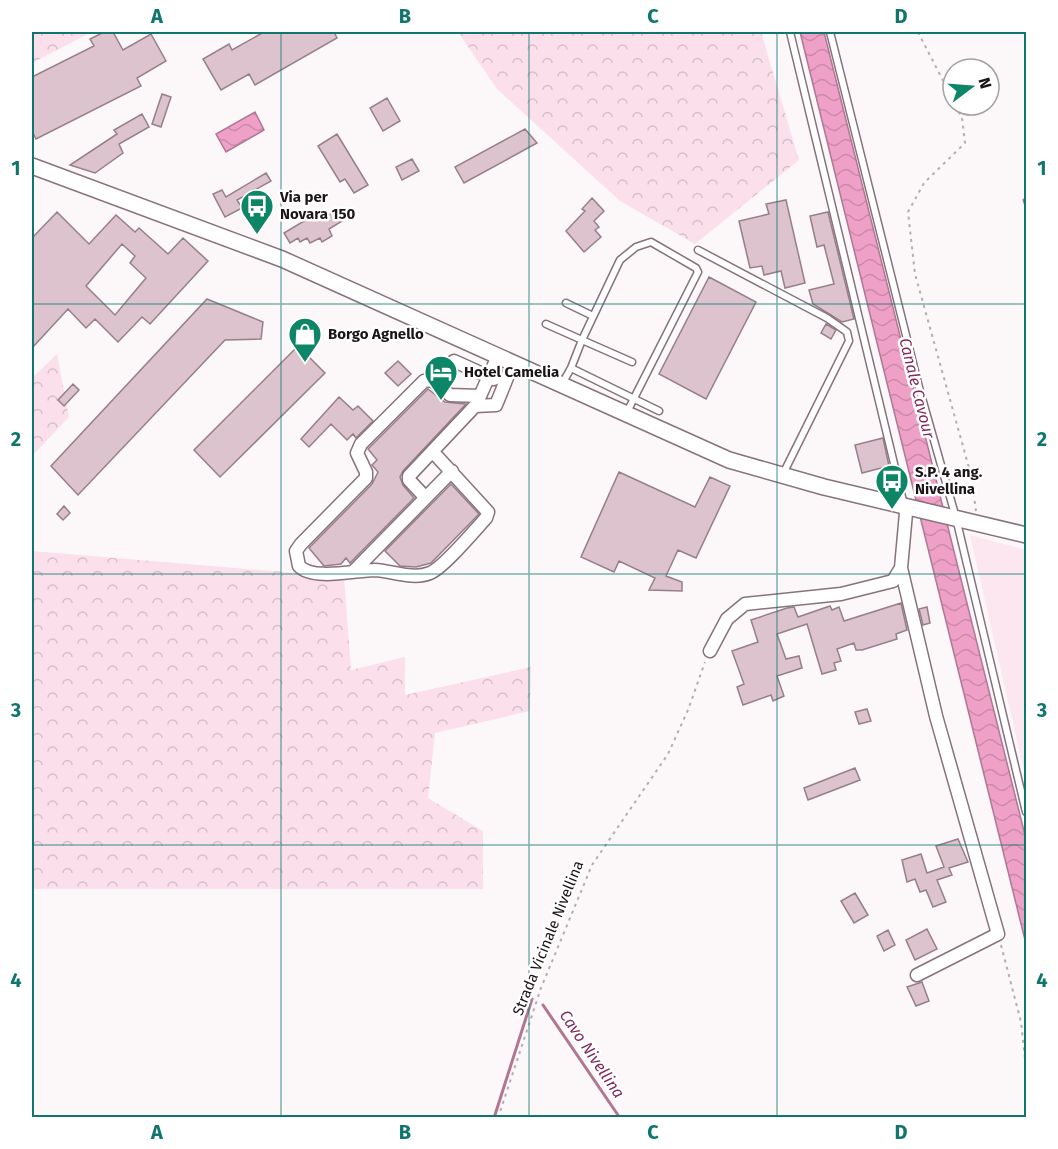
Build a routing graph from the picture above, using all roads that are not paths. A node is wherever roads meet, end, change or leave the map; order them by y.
1 (790, 32) edge
2 (830, 32) edge
3 (32, 166) edge
4 (698, 250) dead end
5 (566, 303) dead end
6 (593, 316) junction
7 (546, 324) dead end
8 (582, 340) junction
9 (498, 356) junction
10 (454, 361) dead end
11 (632, 362) dead end
12 (513, 363) junction
13 (571, 368) junction
14 (489, 376) junction
15 (504, 384) junction
16 (561, 385) junction
17 (633, 399) junction
18 (659, 411) dead end
19 (626, 415) junction
20 (433, 452) junction
21 (452, 471) junction
22 (782, 476) junction
23 (425, 497) junction
24 (908, 507) junction
25 (953, 518) junction
26 (1026, 535) edge
27 (901, 568) junction
28 (353, 572) junction
29 (710, 651) road end
30 (1026, 812) edge
31 (917, 975) dead end

1 - 24 lane
2 - 25 lane
3 - 9 street
4 - 22 lane
5 - 6 lane
6 - 8 lane
6 - 17 lane
7 - 8 lane
8 - 11 lane
8 - 13 lane
9 - 12 street
9 - 14 street
10 - 14 street
12 - 15 street
12 - 16 street
13 - 16 lane
13 - 17 lane
14 - 15 street
14 - 28 street
15 - 20 street
16 - 19 street
17 - 18 lane
17 - 19 lane
19 - 22 street
20 - 21 street
20 - 23 street
21 - 23 street
21 - 28 street
22 - 24 street
23 - 28 street
24 - 25 street
24 - 27 street
25 - 26 street
25 - 30 lane
27 - 29 street
27 - 31 street

